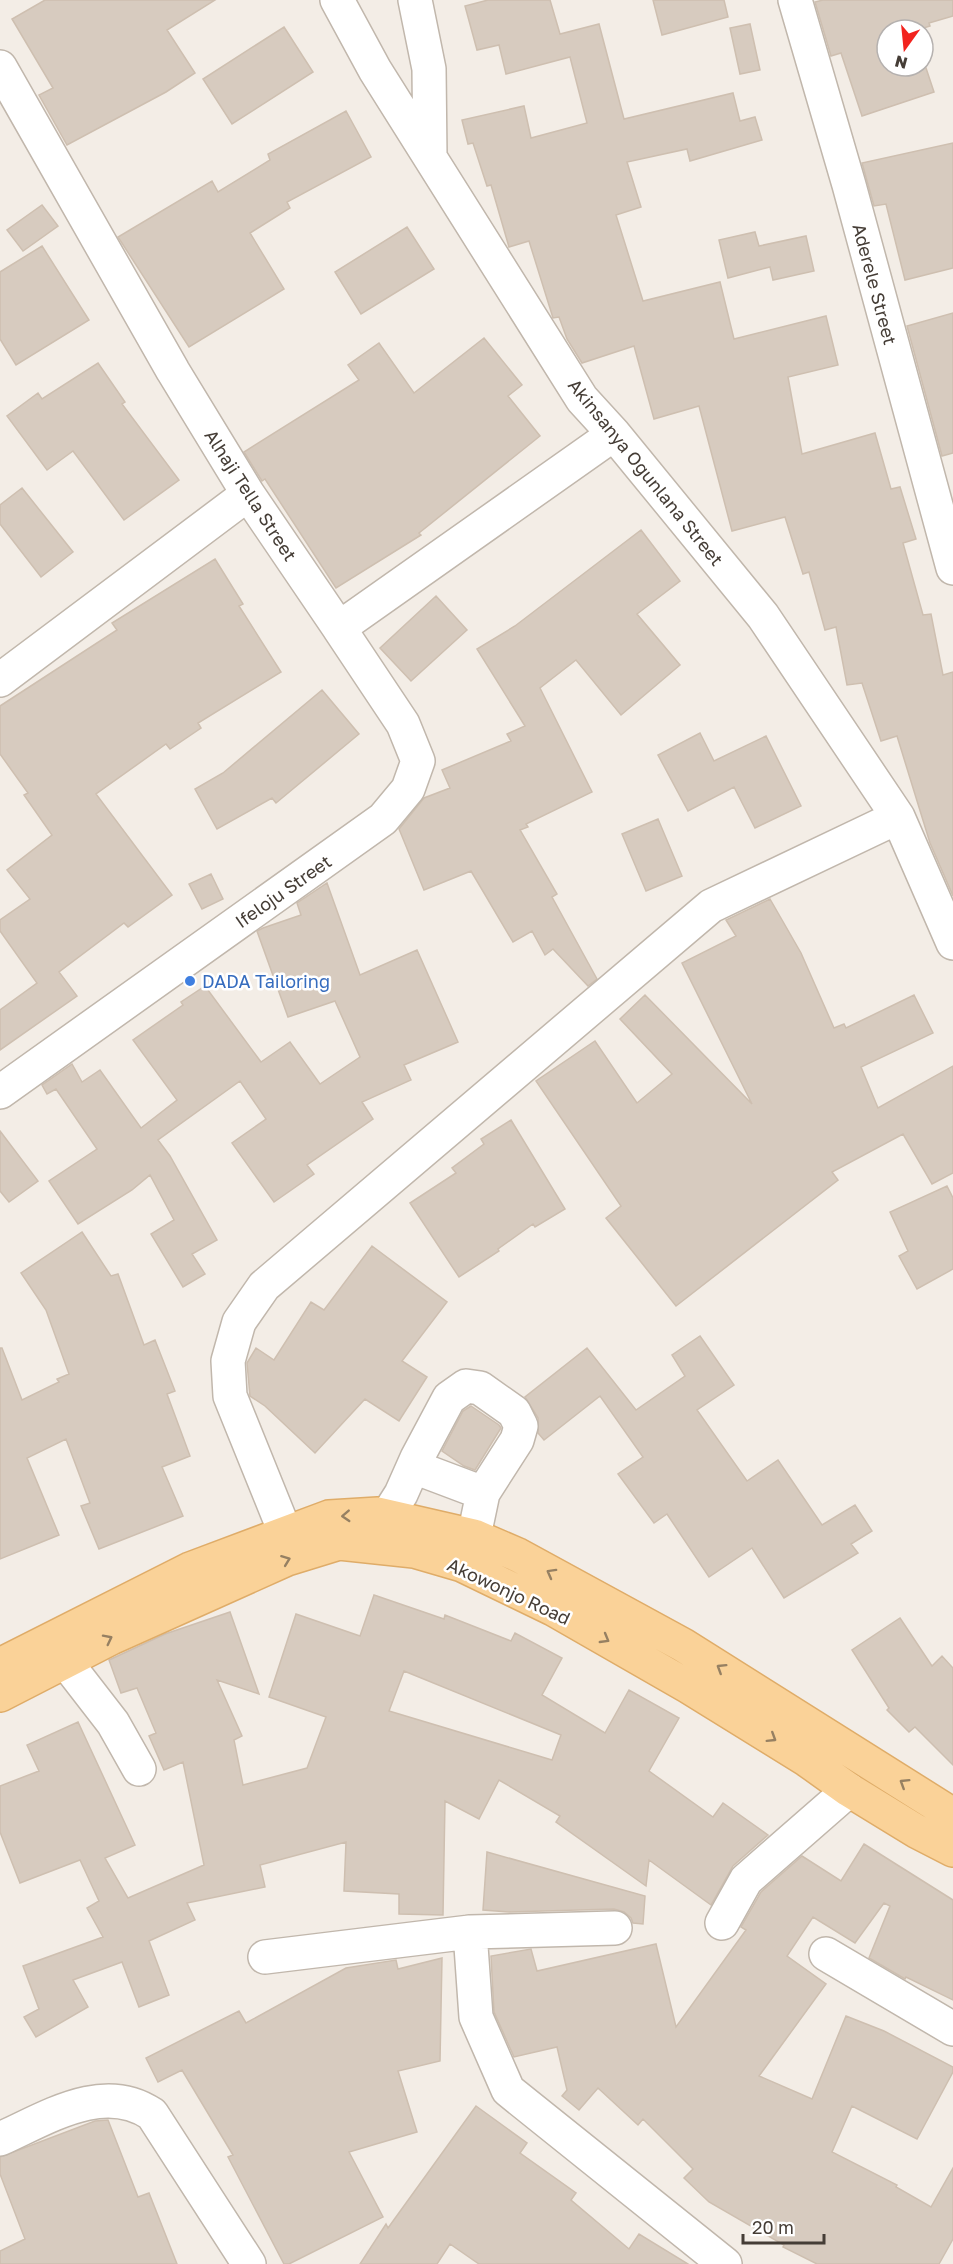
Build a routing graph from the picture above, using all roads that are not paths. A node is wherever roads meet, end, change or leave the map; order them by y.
1 (337, 0) edge
2 (415, 0) edge
3 (795, 0) edge
4 (0, 67) edge
5 (430, 157) junction
6 (614, 434) junction
7 (248, 494) junction
8 (953, 568) edge
9 (339, 628) junction
10 (0, 680) edge
11 (898, 817) junction
12 (953, 943) edge
13 (0, 1092) edge
14 (414, 1467) junction
15 (483, 1493) junction
16 (387, 1516) junction
17 (285, 1532) junction
18 (468, 1550) junction
19 (65, 1661) junction
20 (0, 1665) edge
21 (0, 1695) edge
22 (139, 1769) dead end
23 (849, 1790) junction
24 (953, 1815) edge
25 (953, 1850) edge
26 (722, 1923) dead end
27 (615, 1928) dead end
28 (470, 1932) junction
29 (826, 1954) dead end
30 (264, 1957) dead end
31 (953, 2029) edge
32 (0, 2139) edge
33 (249, 2264) edge
34 (725, 2264) edge

1 - 5 street, Akinsanya Ogunlana Street
2 - 5 street
3 - 8 street, Aderele Street
4 - 7 street, Alhaji Tella Street
5 - 6 street, Akinsanya Ogunlana Street
6 - 9 street
6 - 11 street, Akinsanya Ogunlana Street
7 - 9 street, Alhaji Tella Street
7 - 10 street
9 - 13 street, Ifeloju Street
11 - 12 street, Akinsanya Ogunlana Street
11 - 17 street
14 - 15 street
14 - 15 street
14 - 16 street
15 - 18 street
16 -> 17 main road, Akowonjo Road
16 - 18 main road, Akowonjo Road
17 - 20 main road, Akowonjo Road
19 -> 18 main road, Akowonjo Road
18 -> 23 main road, Akowonjo Road
24 -> 18 main road, Akowonjo Road
19 - 21 main road, Akowonjo Road
19 - 22 street
23 - 25 main road, Akowonjo Road
23 - 26 street
27 - 28 street
28 - 30 street
28 - 34 street
29 - 31 street
32 - 33 street

